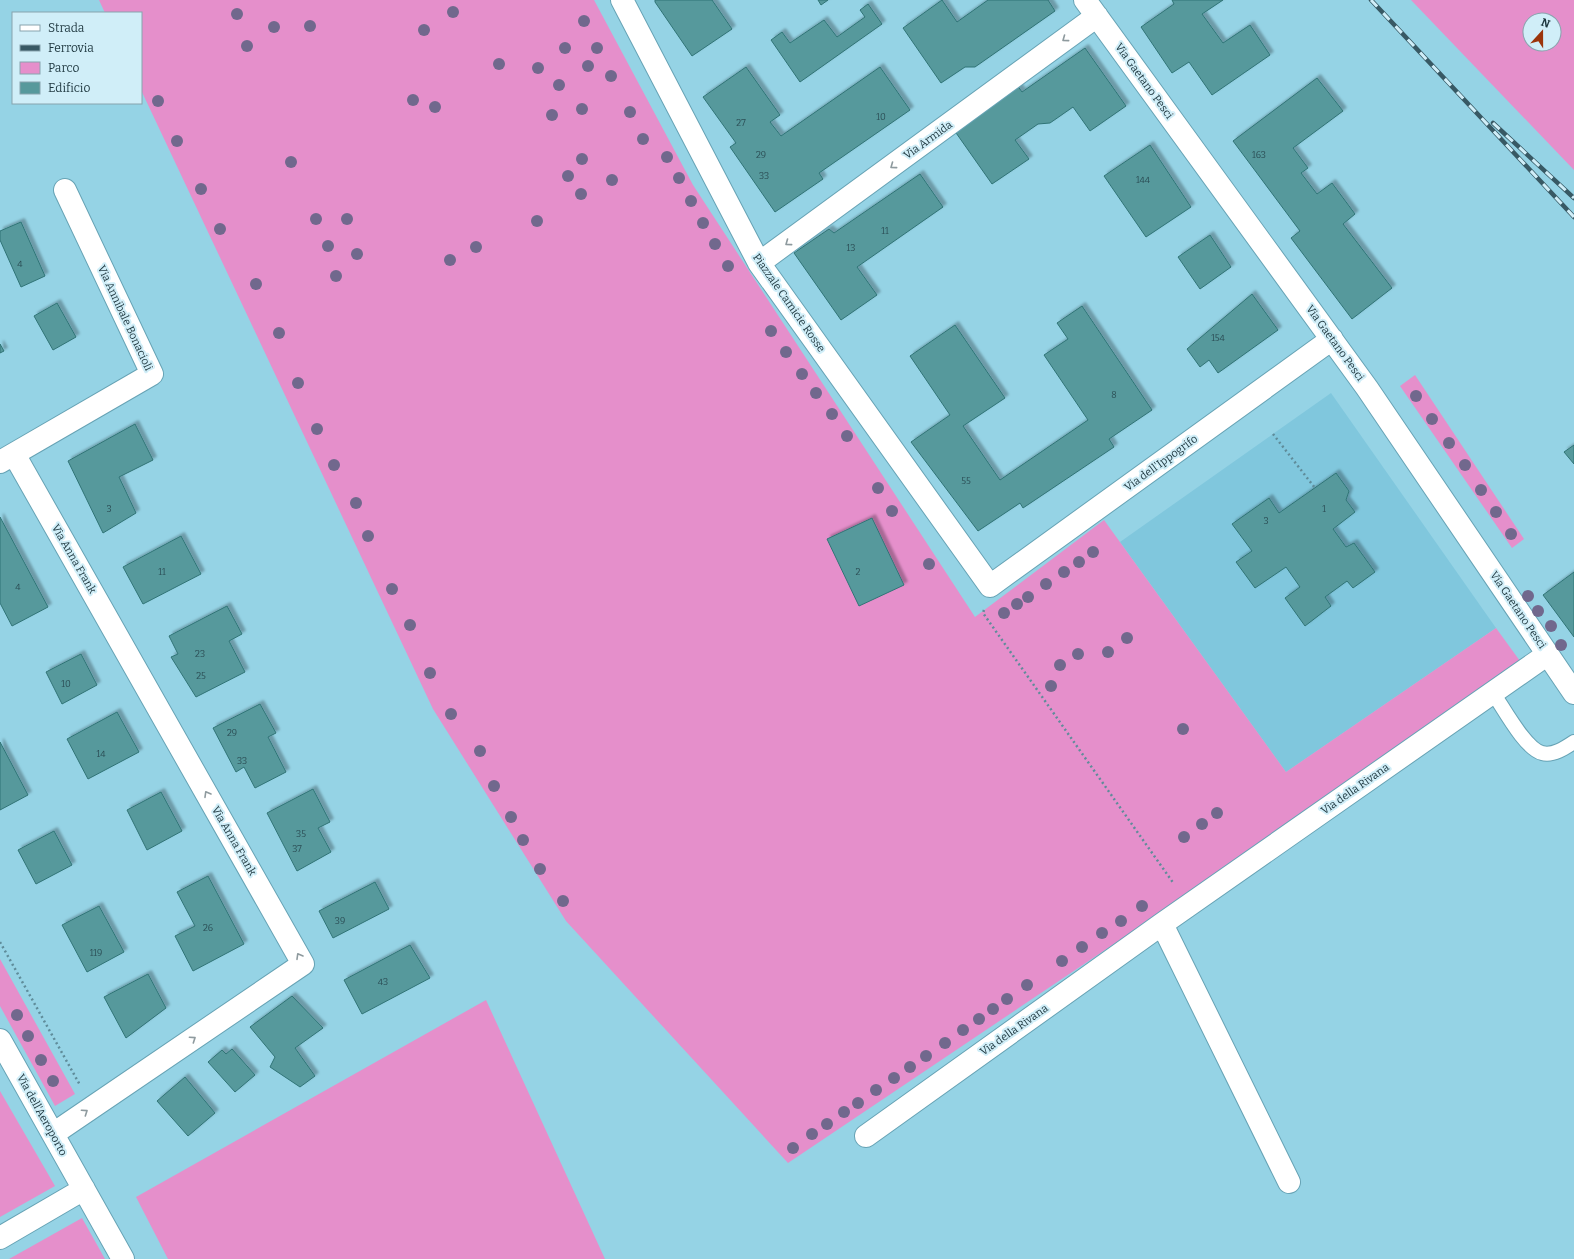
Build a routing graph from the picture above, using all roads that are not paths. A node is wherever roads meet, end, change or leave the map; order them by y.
1 (622, 0) edge
2 (1091, 8) edge
3 (65, 190) dead end
4 (760, 263) junction
5 (1332, 340) junction
6 (7, 458) edge
7 (990, 586) joint
8 (1548, 654) junction
9 (1493, 693) junction
10 (1574, 693) edge
11 (1574, 742) edge
12 (1162, 924) junction
13 (0, 1040) edge
14 (53, 1134) junction
15 (866, 1136) dead end
16 (1289, 1182) dead end
17 (84, 1189) junction
18 (0, 1238) edge
19 (123, 1259) edge

1 - 4 street, Piazzale Camicie Rosse
2 -> 4 street, Via Armida
2 - 5 street, Via Gaetano Pesci
3 - 6 street, Via Annibale Bonacioli
4 - 7 street, Piazzale Camicie Rosse
5 - 7 street, Via dell'Ippogrifo
5 - 8 street, Via Gaetano Pesci
14 -> 6 street, Via Anna Frank
8 - 9 street, Via della Rivana
8 - 10 street, Via Gaetano Pesci
9 - 11 lane
9 - 12 street, Via della Rivana
12 - 15 street, Via della Rivana
12 - 16 street
13 - 14 street, Via dell'Aeroporto
14 - 17 street, Via dell'Aeroporto
17 - 18 street
17 - 19 street, Via dell'Aeroporto

